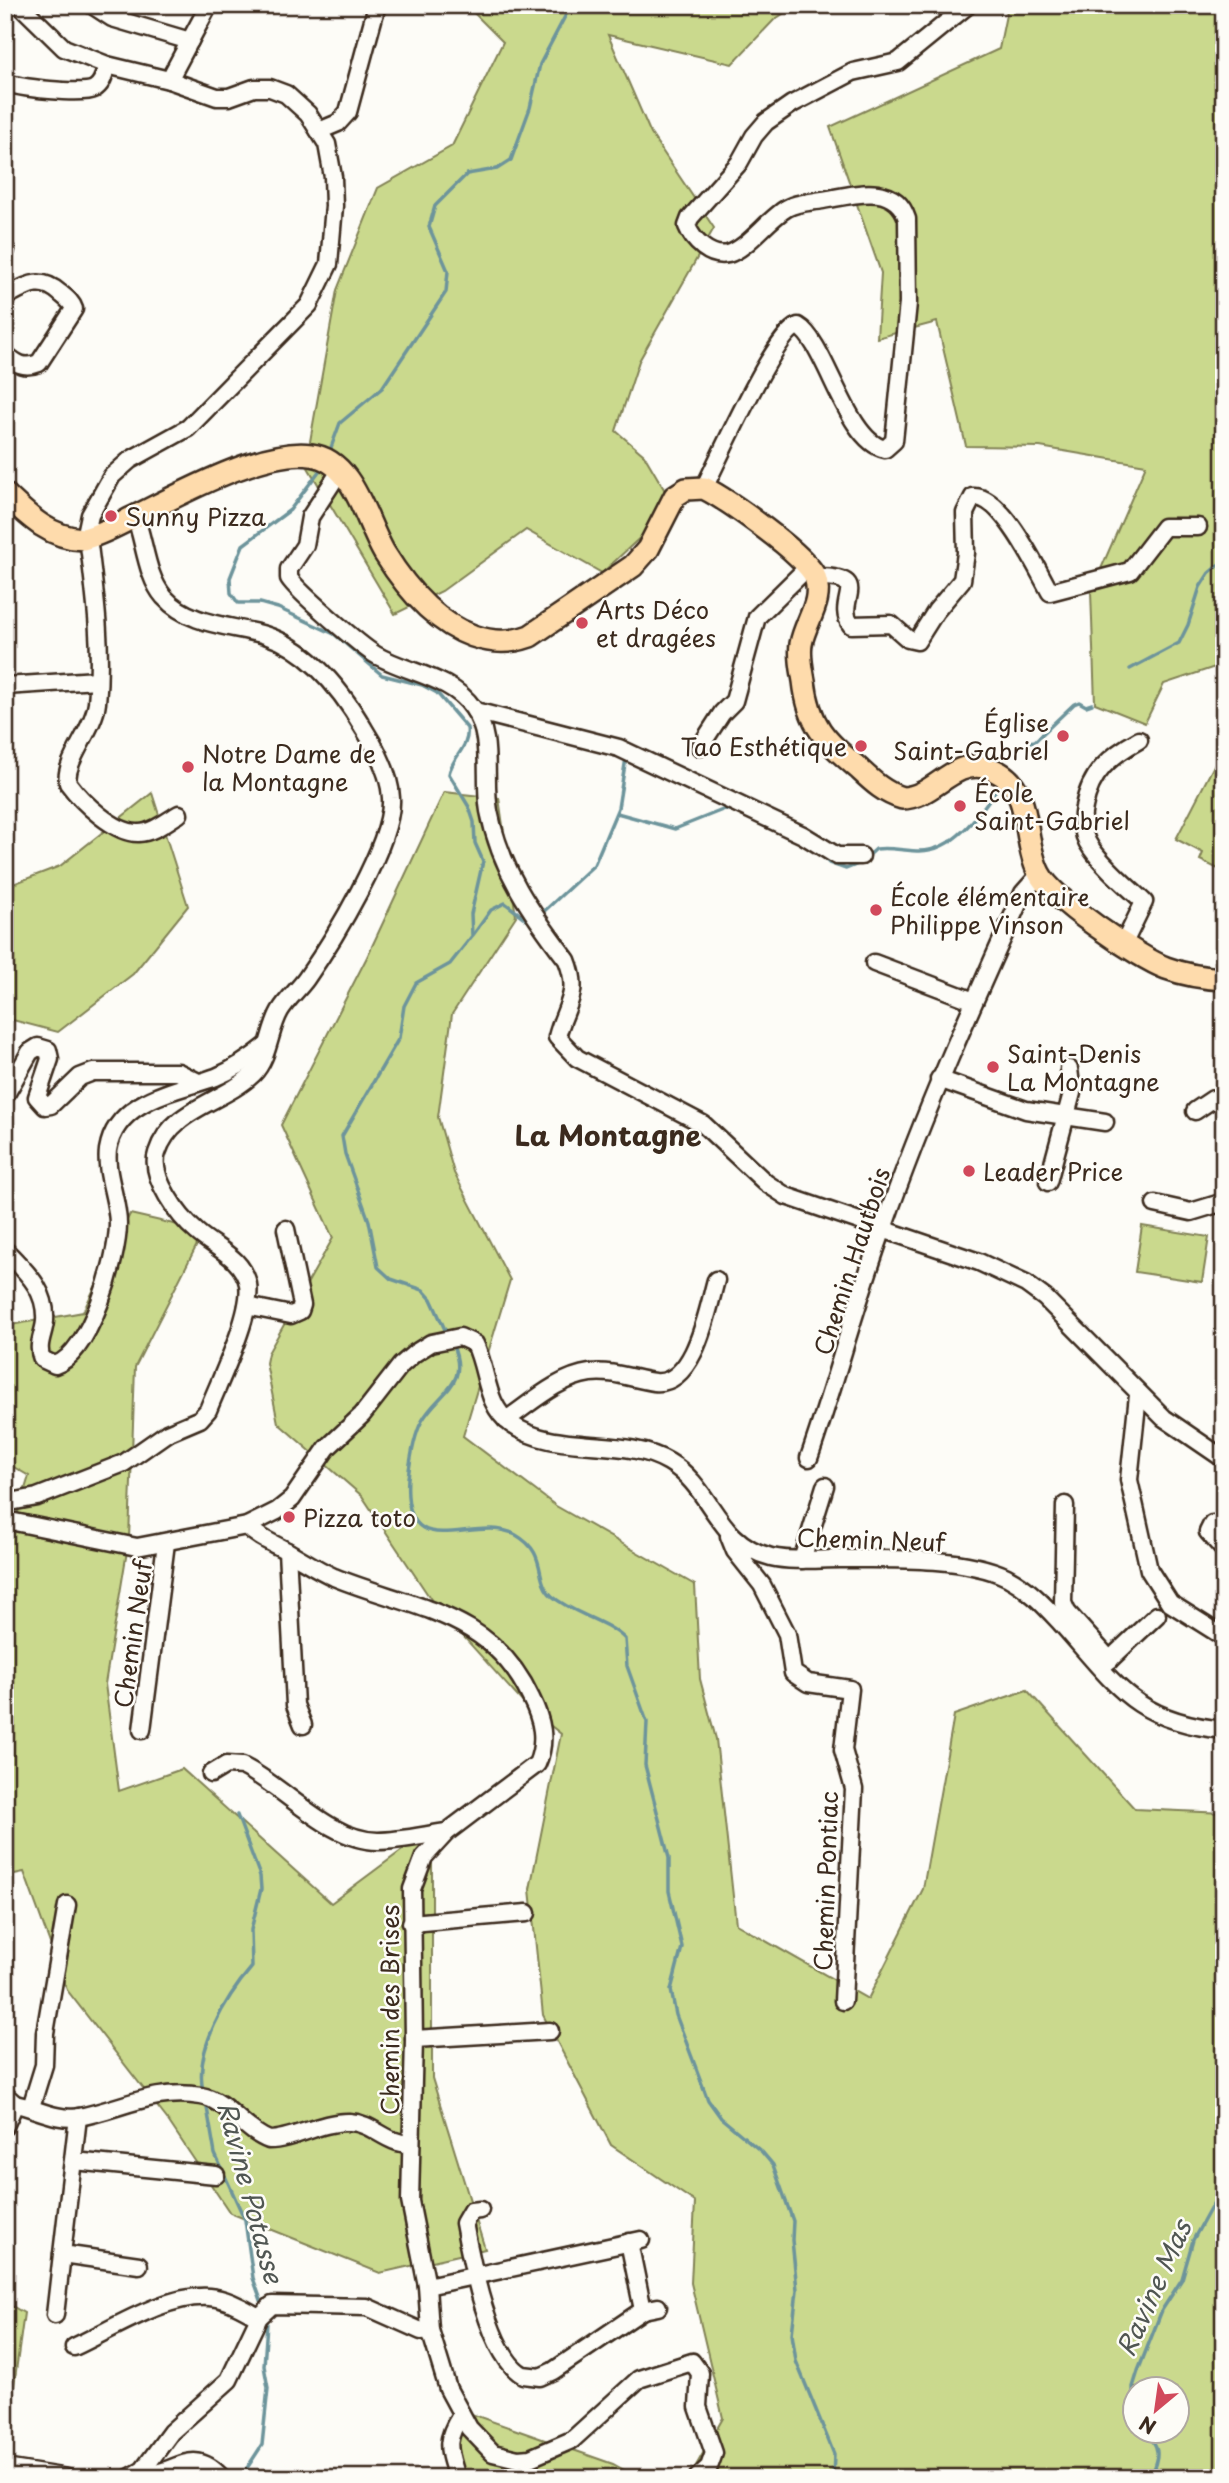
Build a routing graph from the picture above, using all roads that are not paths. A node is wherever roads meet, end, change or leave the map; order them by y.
1 (20, 5) edge
2 (92, 5) edge
3 (209, 5) edge
4 (377, 5) edge
5 (968, 5) edge
6 (190, 41) junction
7 (107, 65) junction
8 (169, 80) junction
9 (5, 82) edge
10 (319, 131) junction
11 (5, 297) edge
12 (5, 354) edge
13 (331, 464) junction
14 (704, 488) junction
15 (5, 494) edge
16 (135, 516) junction
17 (1198, 527) dead end
18 (88, 538) junction
19 (812, 571) junction
20 (96, 680) junction
21 (5, 686) edge
22 (475, 712) junction
23 (1139, 740) dead end
24 (700, 747) dead end
25 (179, 814) dead end
26 (861, 856) dead end
27 (1039, 874) junction
28 (1124, 943) junction
29 (874, 963) dead end
30 (1224, 979) edge
31 (974, 1001) junction
32 (267, 1045) junction
33 (1069, 1069) dead end
34 (939, 1079) junction
35 (196, 1081) junction
36 (5, 1096) edge
37 (1224, 1099) edge
38 (1195, 1111) dead end
39 (1066, 1116) junction
40 (1105, 1122) dead end
41 (1048, 1182) dead end
42 (1224, 1202) edge
43 (1155, 1204) dead end
44 (883, 1228) junction
45 (286, 1229) dead end
46 (5, 1250) edge
47 (716, 1280) dead end
48 (247, 1306) junction
49 (1138, 1395) junction
50 (506, 1419) junction
51 (809, 1458) dead end
52 (1224, 1459) edge
53 (825, 1486) dead end
54 (5, 1503) edge
55 (1065, 1505) dead end
56 (5, 1520) edge
57 (1212, 1524) dead end
58 (247, 1526) junction
59 (727, 1533) junction
60 (166, 1544) junction
61 (1224, 1550) edge
62 (287, 1551) junction
63 (802, 1560) junction
64 (1157, 1615) dead end
65 (1224, 1637) edge
66 (1106, 1664) junction
67 (303, 1725) dead end
68 (142, 1730) dead end
69 (1224, 1730) edge
70 (211, 1773) dead end
71 (447, 1832) junction
72 (66, 1905) dead end
73 (527, 1913) dead end
74 (411, 1923) junction
75 (844, 2001) dead end
76 (550, 2031) dead end
77 (414, 2039) junction
78 (17, 2102) edge
79 (78, 2117) junction
80 (5, 2126) edge
81 (411, 2144) junction
82 (74, 2161) junction
83 (216, 2175) dead end
84 (480, 2210) dead end
85 (62, 2254) junction
86 (139, 2265) dead end
87 (474, 2276) junction
88 (426, 2286) junction
89 (55, 2315) dead end
90 (259, 2317) junction
91 (430, 2330) junction
92 (74, 2347) dead end
93 (461, 2415) junction
94 (5, 2468) edge
95 (135, 2475) edge
96 (68, 2478) edge
97 (222, 2478) edge
98 (457, 2478) edge
99 (697, 2478) edge

1 - 7 street
2 - 6 street
3 - 6 street
4 - 10 street
5 - 14 street
6 - 8 street
7 - 8 street
7 - 9 street
8 - 10 street
10 - 18 street
11 - 12 street
13 - 14 main road
13 - 16 main road
13 - 22 street
14 - 19 main road
15 - 18 main road
16 - 18 main road
16 - 32 street
17 - 19 street
18 - 20 street
19 - 24 street
19 - 27 main road
20 - 21 street
20 - 25 street
22 - 26 street
22 - 44 street
23 - 28 street
27 - 28 main road
27 - 31 street, Chemin Hautbois
28 - 30 main road
29 - 31 street
31 - 34 street, Chemin Hautbois
32 - 35 street
32 - 48 street
33 - 39 street
34 - 39 street
34 - 44 street, Chemin Hautbois
35 - 36 street
35 - 46 street
37 - 38 street
39 - 40 street
39 - 41 street
42 - 43 street
44 - 49 street
44 - 51 street, Chemin Hautbois
45 - 48 street
47 - 50 street
48 - 54 street
49 - 52 street
49 - 65 street
50 - 58 street
50 - 59 street, Chemin Neuf
53 - 63 street
55 - 66 street
56 - 60 street
57 - 61 street
58 - 60 street
58 - 62 street, Chemin des Brises
59 - 63 street, Chemin Neuf
59 - 75 street, Chemin Pontiac
60 - 68 street, Chemin Neuf
62 - 67 street
62 - 71 street, Chemin des Brises
63 - 66 street, Chemin Neuf
64 - 66 street
66 - 69 street, Chemin Neuf
70 - 71 street
71 - 74 street, Chemin des Brises
72 - 78 street
73 - 74 street
74 - 77 street, Chemin des Brises
76 - 77 street
77 - 81 street, Chemin des Brises
78 - 79 street
78 - 80 street
79 - 81 street
79 - 82 street
81 - 88 street, Chemin des Brises
82 - 83 street
82 - 85 street
84 - 87 street
85 - 86 street
85 - 89 street
87 - 87 street
87 - 88 street
88 - 91 street, Chemin des Brises
90 - 91 street
90 - 92 street
90 - 95 street
91 - 93 street, Chemin des Brises
93 - 98 street
93 - 99 street, Chemin des Brises
94 - 96 street
95 - 97 street

